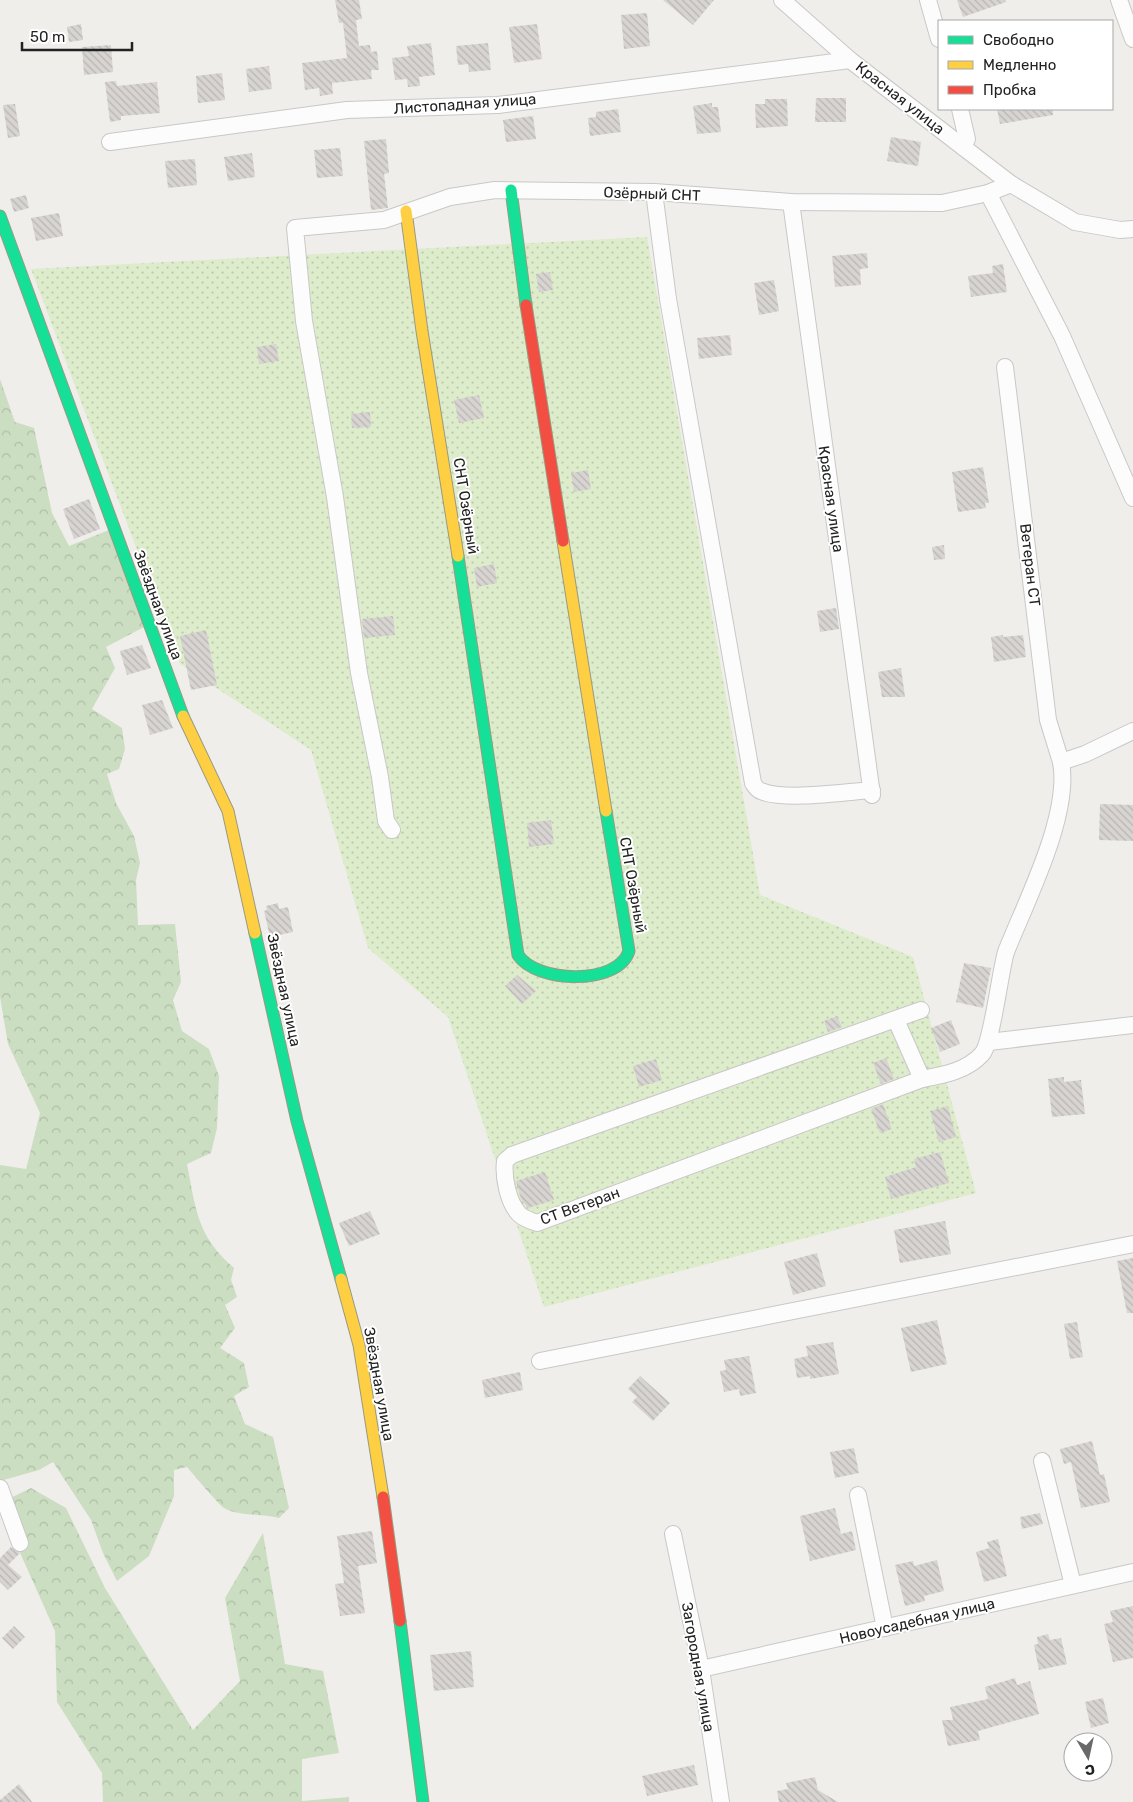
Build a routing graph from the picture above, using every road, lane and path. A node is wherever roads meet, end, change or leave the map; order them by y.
1 (782, 0) edge
2 (928, 0) edge
3 (1119, 0) edge
4 (938, 35) edge
5 (1133, 38) edge
6 (850, 60) junction
7 (960, 110) edge
8 (110, 142) dead end
9 (963, 147) junction
10 (1011, 184) junction
11 (511, 190) junction
12 (654, 192) junction
13 (988, 193) junction
14 (791, 202) junction
15 (406, 211) junction
16 (0, 216) edge
17 (1133, 229) edge
18 (1005, 366) dead end
19 (1133, 498) edge
20 (1133, 731) edge
21 (1061, 762) junction
22 (392, 830) dead end
23 (921, 1010) dead end
24 (896, 1020) junction
25 (1133, 1025) edge
26 (988, 1042) junction
27 (922, 1079) junction
28 (1133, 1244) edge
29 (540, 1361) dead end
30 (1042, 1461) dead end
31 (0, 1488) edge
32 (858, 1495) dead end
33 (673, 1534) dead end
34 (20, 1543) dead end
35 (1133, 1572) edge
36 (1073, 1585) junction
37 (885, 1628) junction
38 (701, 1669) junction
39 (423, 1802) edge
40 (721, 1802) edge

1 - 6 street, Красная улица
2 - 4 street
3 - 5 street
6 - 8 street, Листопадная улица
6 - 9 street, Красная улица
7 - 9 street
9 - 10 street, Красная улица
10 - 13 street, Озёрный СНТ
10 - 17 street, Красная улица
11 - 12 street, Озёрный СНТ
11 - 15 street, Озёрный СНТ
11 - 15 street, СНТ Озёрный
12 - 14 street, Озёрный СНТ
12 - 14 street, Красная улица
13 - 14 street, Озёрный СНТ
13 - 19 street
15 - 22 street, Озёрный СНТ
16 - 39 street, Звёздная улица
18 - 21 street, Ветеран СТ
20 - 21 street
21 - 26 street, Ветеран СТ
23 - 24 street, СТ Ветеран
24 - 27 street
24 - 27 street, СТ Ветеран
25 - 26 street
26 - 27 street, СТ Ветеран
28 - 29 street
30 - 36 street
31 - 34 street
32 - 37 street
33 - 38 street, Загородная улица
35 - 36 street, Новоусадебная улица
36 - 37 street, Новоусадебная улица
37 - 38 street, Новоусадебная улица
38 - 40 street, Загородная улица

